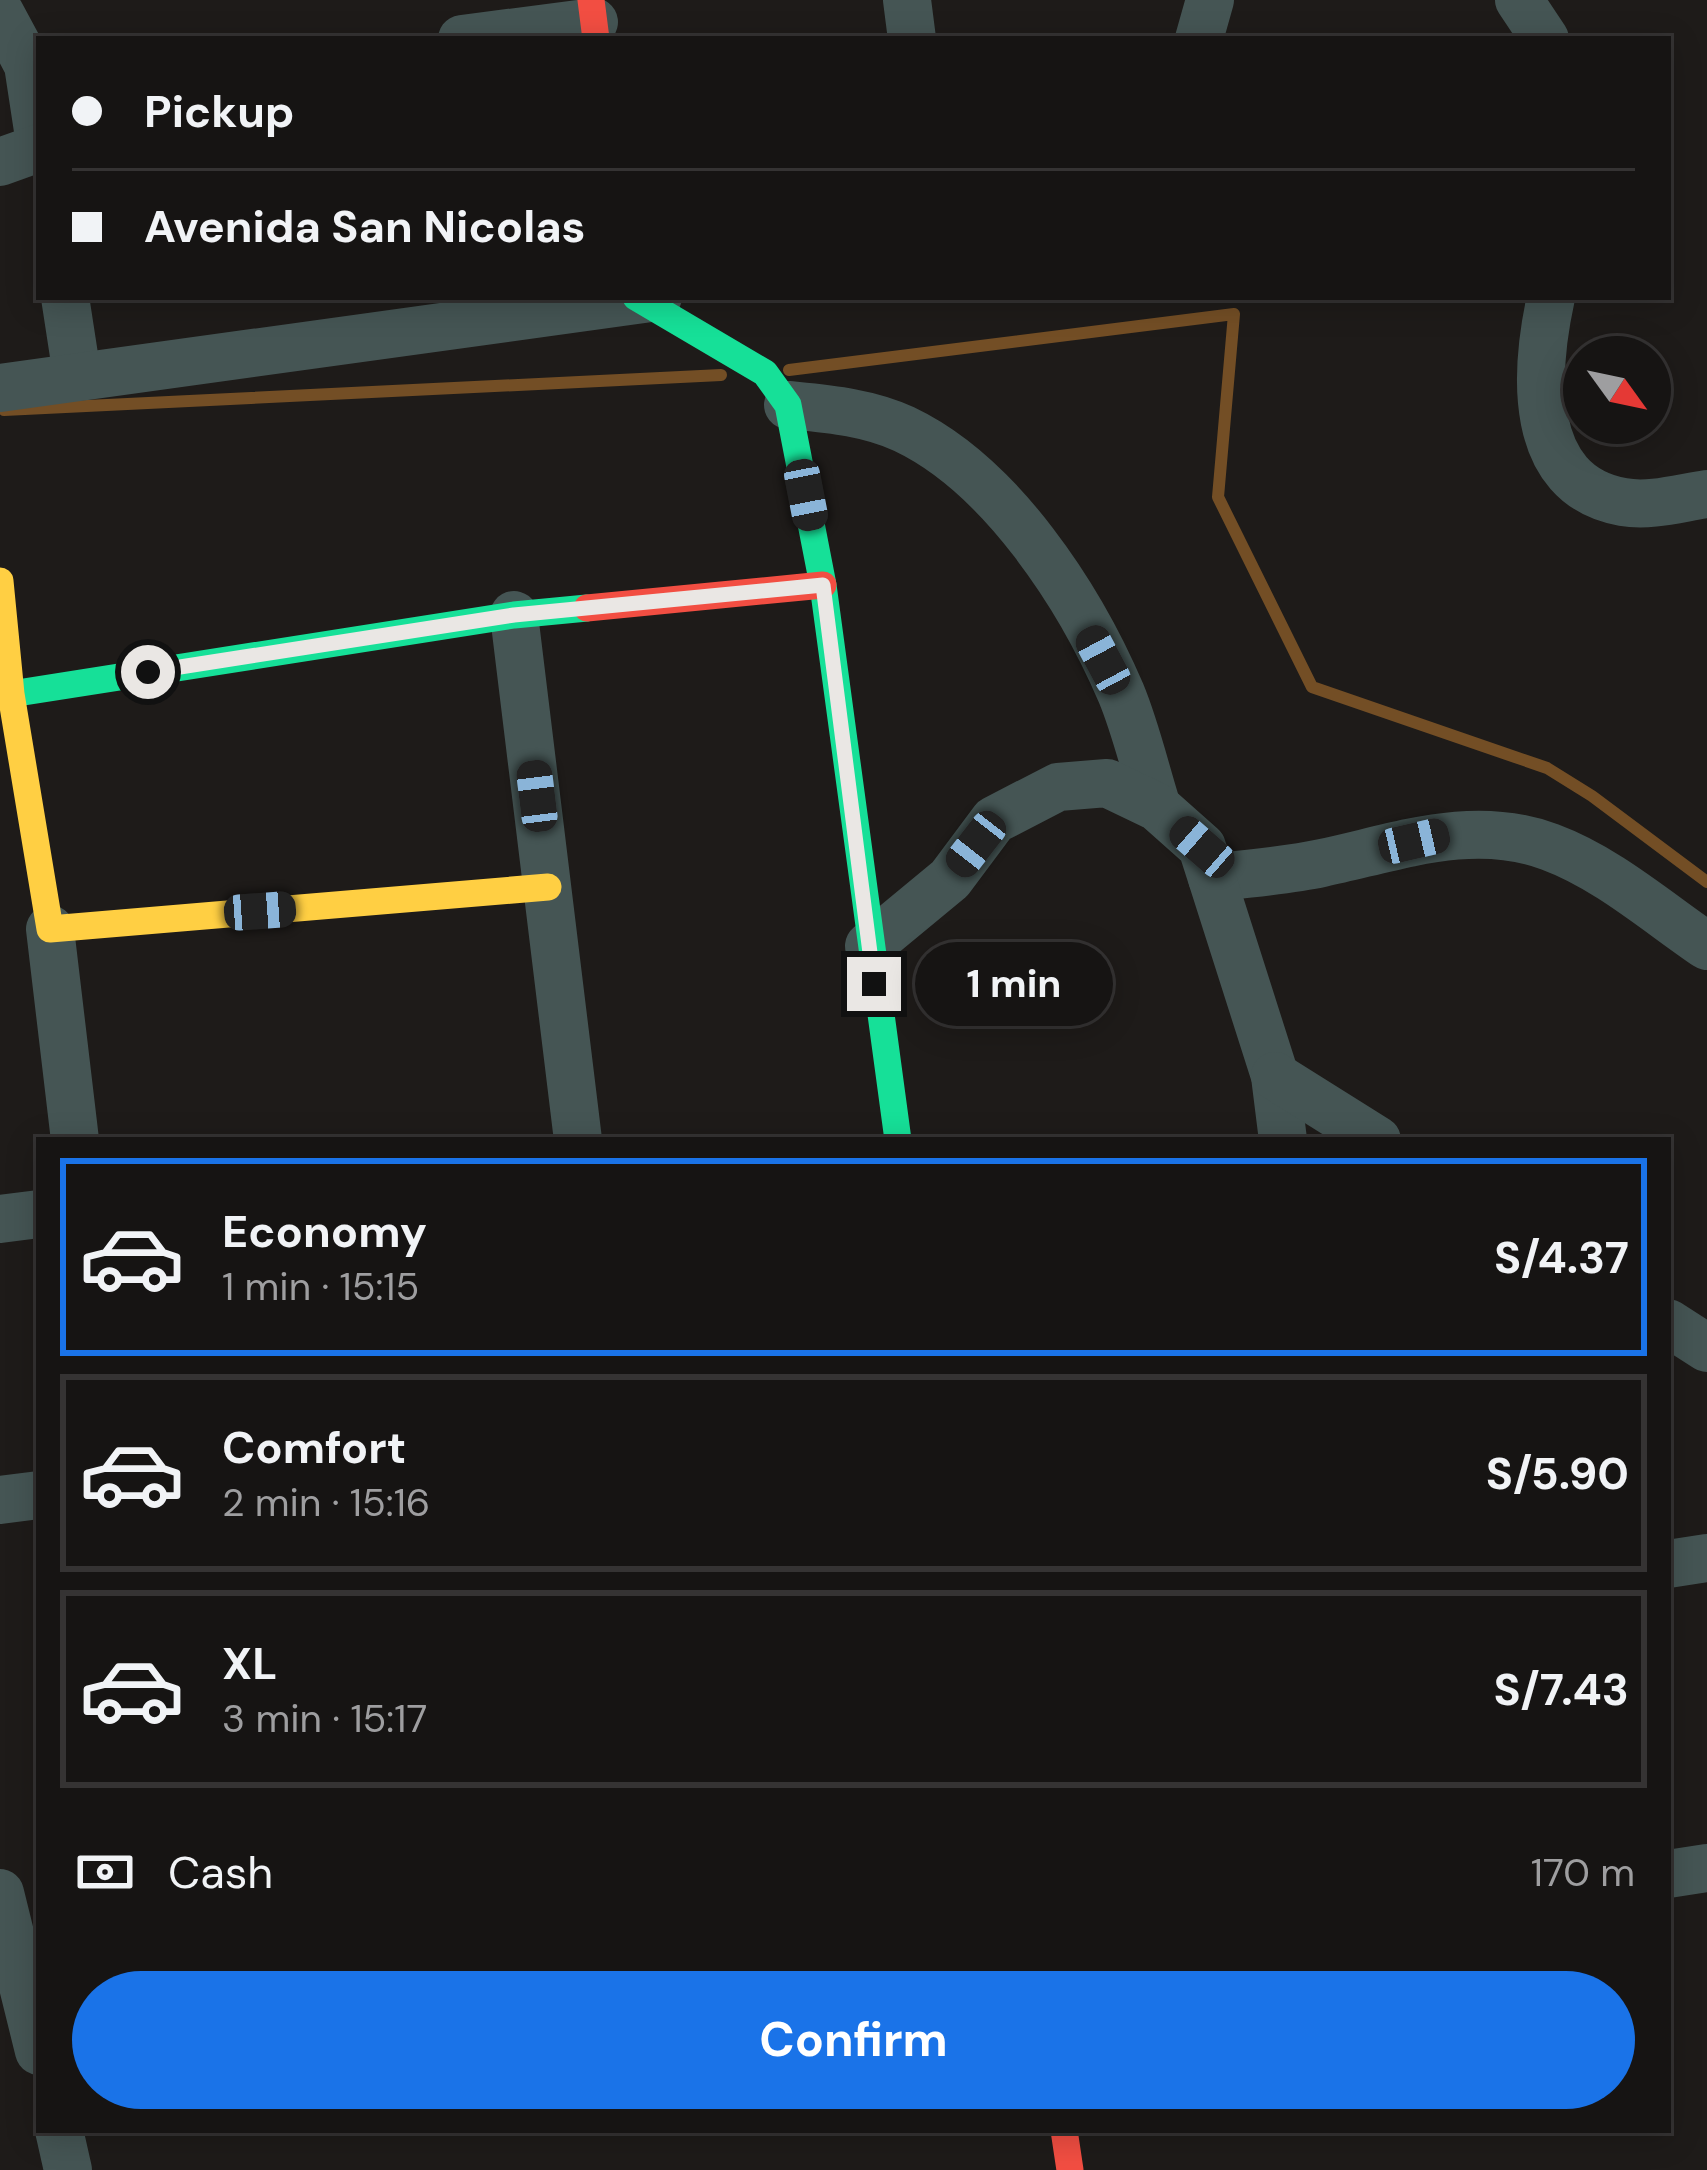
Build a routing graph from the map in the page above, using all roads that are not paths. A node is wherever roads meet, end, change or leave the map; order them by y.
1 (907, 0) edge
2 (1210, 0) edge
3 (1520, 0) edge
4 (0, 13) edge
5 (594, 20) edge
6 (483, 36) edge
7 (912, 36) edge
8 (1200, 36) edge
9 (1543, 36) edge
10 (36, 104) edge
11 (36, 149) edge
12 (0, 162) edge
13 (65, 300) edge
14 (629, 300) edge
15 (647, 300) edge
16 (1550, 300) edge
17 (77, 374) junction
18 (0, 388) edge
19 (788, 405) junction
20 (1707, 494) edge
21 (0, 581) edge
22 (823, 585) junction
23 (514, 615) junction
24 (11, 694) junction
25 (1157, 807) junction
26 (1212, 878) junction
27 (548, 887) junction
28 (50, 929) junction
29 (868, 946) junction
30 (1707, 946) edge
31 (1275, 1076) junction
32 (75, 1137) edge
33 (578, 1137) edge
34 (898, 1137) edge
35 (1282, 1137) edge
36 (1372, 1137) edge
37 (36, 1214) edge
38 (0, 1219) edge
39 (1671, 1325) edge
40 (1707, 1348) edge
41 (36, 1495) edge
42 (0, 1500) edge
43 (1707, 1558) edge
44 (1671, 1564) edge
45 (1707, 1868) edge
46 (1671, 1874) edge
47 (0, 1893) edge
48 (36, 2039) edge
49 (59, 2133) edge
50 (1064, 2133) edge
51 (68, 2170) edge
52 (1070, 2170) edge

1 - 7 street
2 - 8 street
3 - 9 street
4 - 10 street
5 - 6 street
11 - 12 street
13 - 17 street
14 - 17 street
15 - 19 street
16 - 20 street
17 - 18 street
19 - 22 street
19 - 25 street
21 - 24 street
22 - 23 street
22 - 29 street
23 - 24 street
23 - 27 street
24 - 28 street
25 - 26 street
25 - 29 street
26 - 30 street
26 - 31 street
27 - 28 street
27 - 33 street
28 - 32 street
29 - 34 street
31 - 35 street
31 - 36 street
37 - 38 street
39 - 40 street
41 - 42 street
43 - 44 street
45 - 46 street
47 - 48 street
49 - 51 street
50 - 52 street

